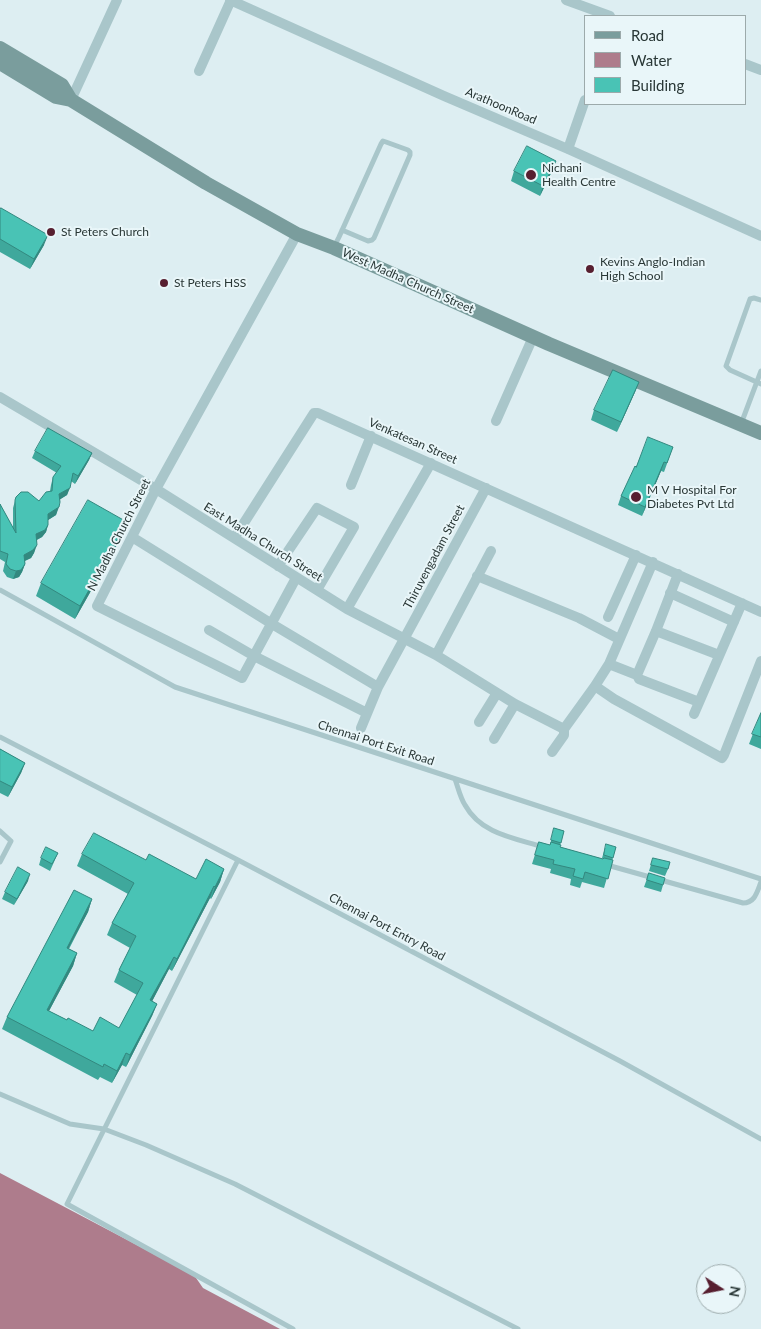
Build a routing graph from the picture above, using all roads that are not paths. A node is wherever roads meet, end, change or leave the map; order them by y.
1 (117, 0) edge
2 (231, 0) edge
3 (566, 0) edge
4 (607, 15) edge
5 (0, 48) edge
6 (0, 63) edge
7 (746, 64) edge
8 (761, 70) edge
9 (199, 72) dead end
10 (37, 78) junction
11 (71, 100) junction
12 (584, 103) edge
13 (568, 148) junction
14 (342, 230) junction
15 (298, 234) junction
16 (761, 236) edge
17 (334, 248) junction
18 (761, 300) edge
19 (533, 337) junction
20 (761, 371) edge
21 (759, 383) edge
22 (0, 397) edge
23 (496, 421) dead end
24 (741, 425) junction
25 (761, 433) edge
26 (371, 436) junction
27 (431, 463) junction
28 (351, 485) dead end
29 (486, 488) junction
30 (156, 489) junction
31 (132, 538) junction
32 (235, 538) junction
33 (491, 552) dead end
34 (636, 555) junction
35 (653, 562) junction
36 (278, 566) junction
37 (678, 574) junction
38 (477, 576) junction
39 (296, 578) junction
40 (0, 590) edge
41 (317, 590) junction
42 (670, 593) junction
43 (742, 603) junction
44 (347, 609) junction
45 (761, 612) edge
46 (608, 617) dead end
47 (734, 622) junction
48 (272, 624) junction
49 (209, 630) dead end
50 (656, 631) junction
51 (405, 638) junction
52 (619, 638) junction
53 (254, 656) junction
54 (436, 656) junction
55 (719, 656) junction
56 (761, 661) edge
57 (609, 664) junction
58 (637, 675) junction
59 (595, 686) junction
60 (378, 687) junction
61 (497, 693) junction
62 (699, 702) junction
63 (515, 704) junction
64 (367, 713) junction
65 (694, 714) dead end
66 (479, 722) dead end
67 (361, 728) dead end
68 (564, 729) junction
69 (0, 737) edge
70 (494, 740) dead end
71 (552, 752) dead end
72 (454, 779) junction
73 (0, 831) edge
74 (546, 847) edge
75 (238, 860) junction
76 (0, 862) edge
77 (602, 863) edge
78 (761, 881) edge
79 (0, 1094) edge
80 (104, 1128) junction
81 (761, 1139) edge
82 (293, 1329) edge
83 (518, 1329) edge

1 - 11 street
2 - 9 street
2 - 13 street, ArathoonRoad
3 - 4 street
5 - 10 main road, West Madha Church Street
6 - 10 main road, West Madha Church Street
7 - 8 street
10 - 11 main road, West Madha Church Street
11 - 15 main road, West Madha Church Street
12 - 13 street
13 - 16 street, ArathoonRoad
14 - 14 lane
14 - 17 lane
15 - 17 main road, West Madha Church Street
15 - 30 street, N Madha Church Street
17 - 19 main road, West Madha Church Street
18 - 21 lane
19 - 23 street
19 - 24 main road, West Madha Church Street
20 - 21 lane
21 - 24 lane
22 - 30 street, East Madha Church Street
24 - 25 main road, West Madha Church Street
26 - 27 street, Venkatesan Street
26 - 28 street
26 - 32 street, Venkatesan Street
27 - 29 street, Venkatesan Street
27 - 44 street
29 - 34 street, Venkatesan Street
29 - 51 street, Thiruvengadam Street
30 - 31 street, N Madha Church Street
30 - 32 street, East Madha Church Street
31 - 48 street
31 - 53 street, N Madha Church Street
32 - 36 street, East Madha Church Street
33 - 38 street
34 - 35 street, Venkatesan Street
34 - 46 street
35 - 37 street, Venkatesan Street
35 - 52 street
36 - 39 street, East Madha Church Street
36 - 41 street
37 - 42 street
37 - 43 street, Venkatesan Street
38 - 52 street
38 - 54 street
39 - 41 street, East Madha Church Street
39 - 48 street, N Madha Church Street
40 - 72 lane, Chennai Port Exit Road
41 - 44 street, East Madha Church Street
42 - 47 street
42 - 50 street
43 - 45 street, Venkatesan Street
43 - 47 street
44 - 51 street, East Madha Church Street
47 - 55 street
48 - 53 street, N Madha Church Street
48 - 60 street
49 - 53 street
50 - 55 street
50 - 58 street
51 - 54 street, East Madha Church Street
51 - 60 street, Thiruvengadam Street
52 - 57 street
53 - 64 street
54 - 61 street, East Madha Church Street
55 - 62 street
56 - 59 street
57 - 58 street
57 - 59 street
58 - 62 street
59 - 68 street
60 - 64 street, Thiruvengadam Street
61 - 63 street, East Madha Church Street
61 - 66 street
62 - 65 street
63 - 68 street, East Madha Church Street
63 - 70 street
64 - 67 street, Thiruvengadam Street
68 - 71 street
69 - 75 lane, Chennai Port Entry Road
72 - 74 lane
72 - 78 lane, Chennai Port Exit Road
73 - 76 lane
75 - 80 lane
75 - 81 lane, Chennai Port Entry Road
77 - 78 lane
79 - 80 lane
80 - 82 lane
80 - 83 lane

